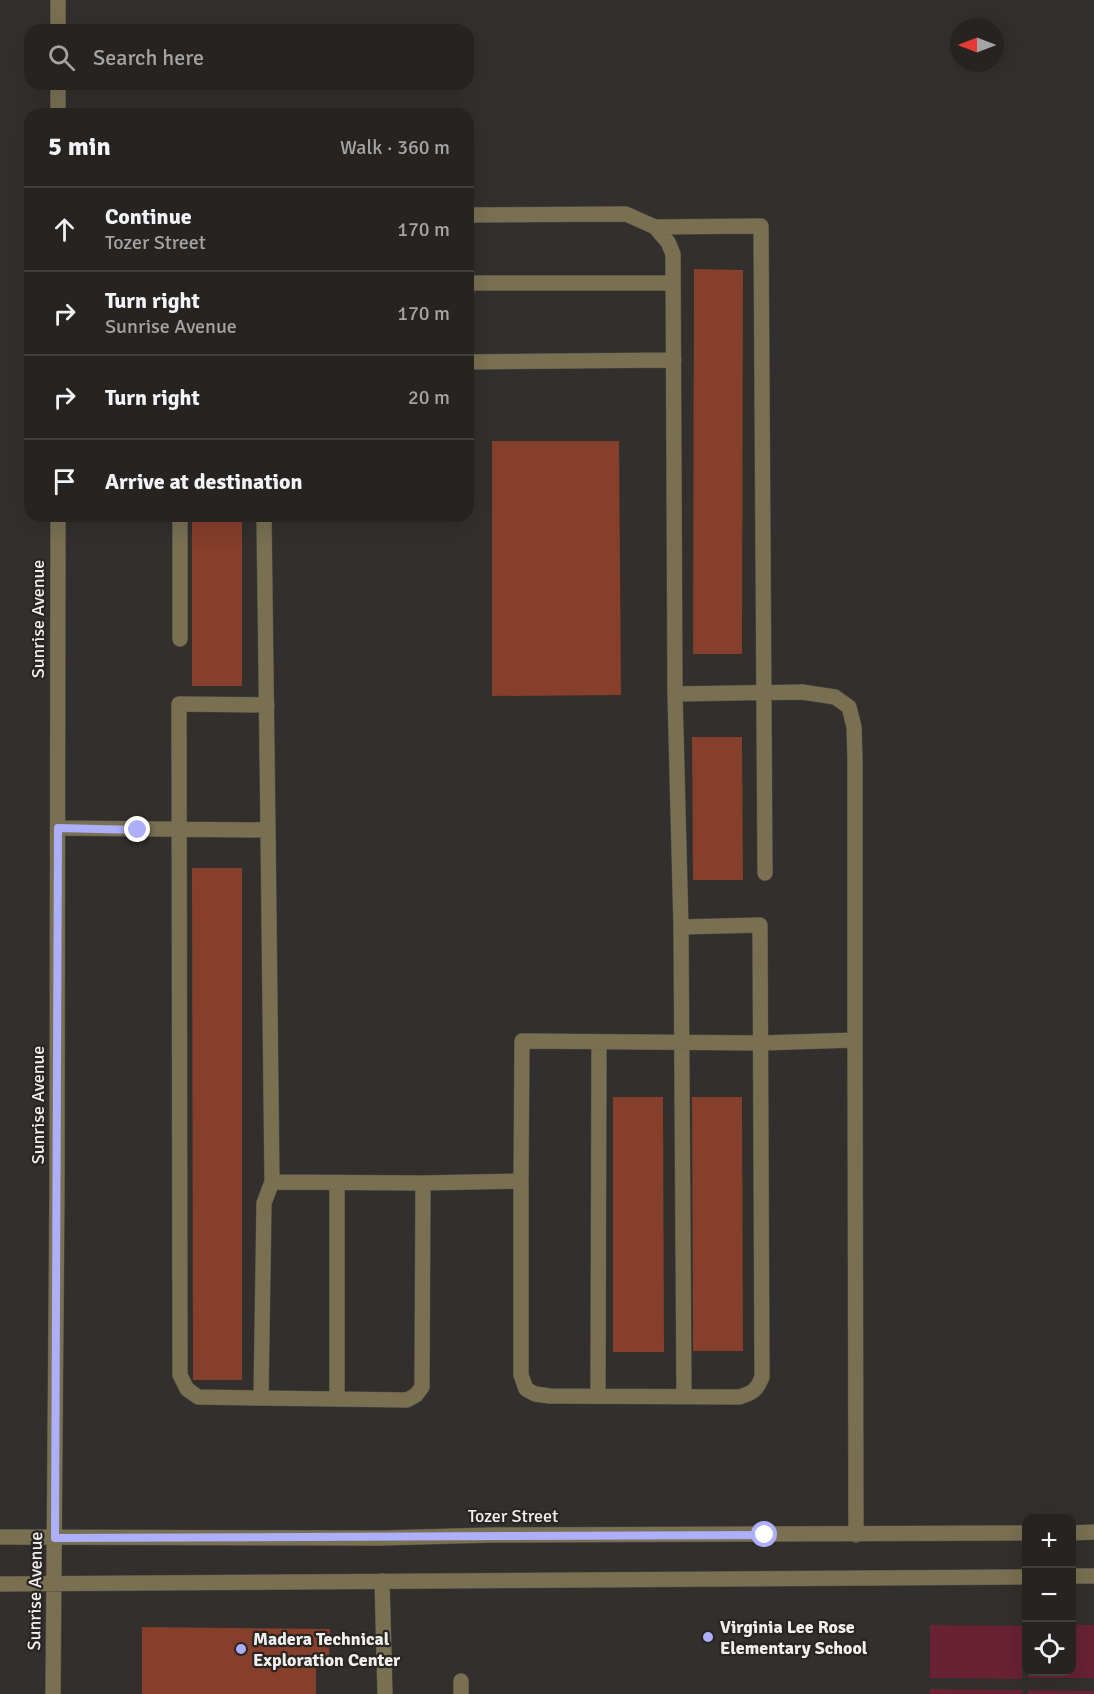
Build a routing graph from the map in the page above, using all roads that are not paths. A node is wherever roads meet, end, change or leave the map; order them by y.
1 (58, 0) edge
2 (58, 24) edge
3 (58, 90) edge
4 (58, 108) edge
5 (474, 215) edge
6 (656, 227) junction
7 (474, 283) edge
8 (673, 284) junction
9 (674, 360) junction
10 (474, 362) edge
11 (58, 522) edge
12 (180, 522) edge
13 (264, 522) edge
14 (180, 639) dead end
15 (764, 693) junction
16 (675, 694) junction
17 (267, 705) junction
18 (58, 828) junction
19 (179, 830) junction
20 (268, 830) junction
21 (765, 873) dead end
22 (681, 927) junction
23 (855, 1040) junction
24 (599, 1042) junction
25 (680, 1042) junction
26 (760, 1043) junction
27 (521, 1181) junction
28 (272, 1182) junction
29 (337, 1182) junction
30 (423, 1183) junction
31 (598, 1396) junction
32 (684, 1397) junction
33 (261, 1398) junction
34 (337, 1399) junction
35 (1022, 1533) edge
36 (1076, 1533) edge
37 (1094, 1533) edge
38 (855, 1535) junction
39 (0, 1537) edge
40 (55, 1538) junction
41 (1076, 1576) edge
42 (1094, 1576) edge
43 (1022, 1577) edge
44 (382, 1581) junction
45 (0, 1584) edge
46 (55, 1584) junction
47 (53, 1694) edge
48 (384, 1694) edge

1 - 2 street
3 - 4 street
5 - 6 street
6 - 8 street
6 - 15 street
7 - 8 street
8 - 9 street
9 - 10 street
9 - 16 street
11 - 18 street, Sunrise Avenue
12 - 14 street
13 - 17 street
15 - 16 street
15 - 21 street
15 - 23 street
16 - 22 street
17 - 19 street
17 - 20 street
18 - 19 street
18 - 40 street, Sunrise Avenue
19 - 20 street
19 - 33 street
20 - 28 street
22 - 25 street
22 - 26 street
23 - 26 street
23 - 38 street
24 - 25 street
24 - 27 street
24 - 31 street
25 - 26 street
25 - 32 street
26 - 32 street
27 - 30 street
27 - 31 street
28 - 29 street
28 - 33 street
29 - 30 street
29 - 34 street
30 - 34 street
31 - 32 street
33 - 34 street
35 - 38 street, Tozer Street
36 - 37 street
38 - 40 street, Tozer Street
39 - 40 street, Tozer Street
40 - 46 street, Sunrise Avenue
41 - 42 street
43 - 44 street
44 - 46 street
44 - 48 street
45 - 46 street
46 - 47 street, Sunrise Avenue

